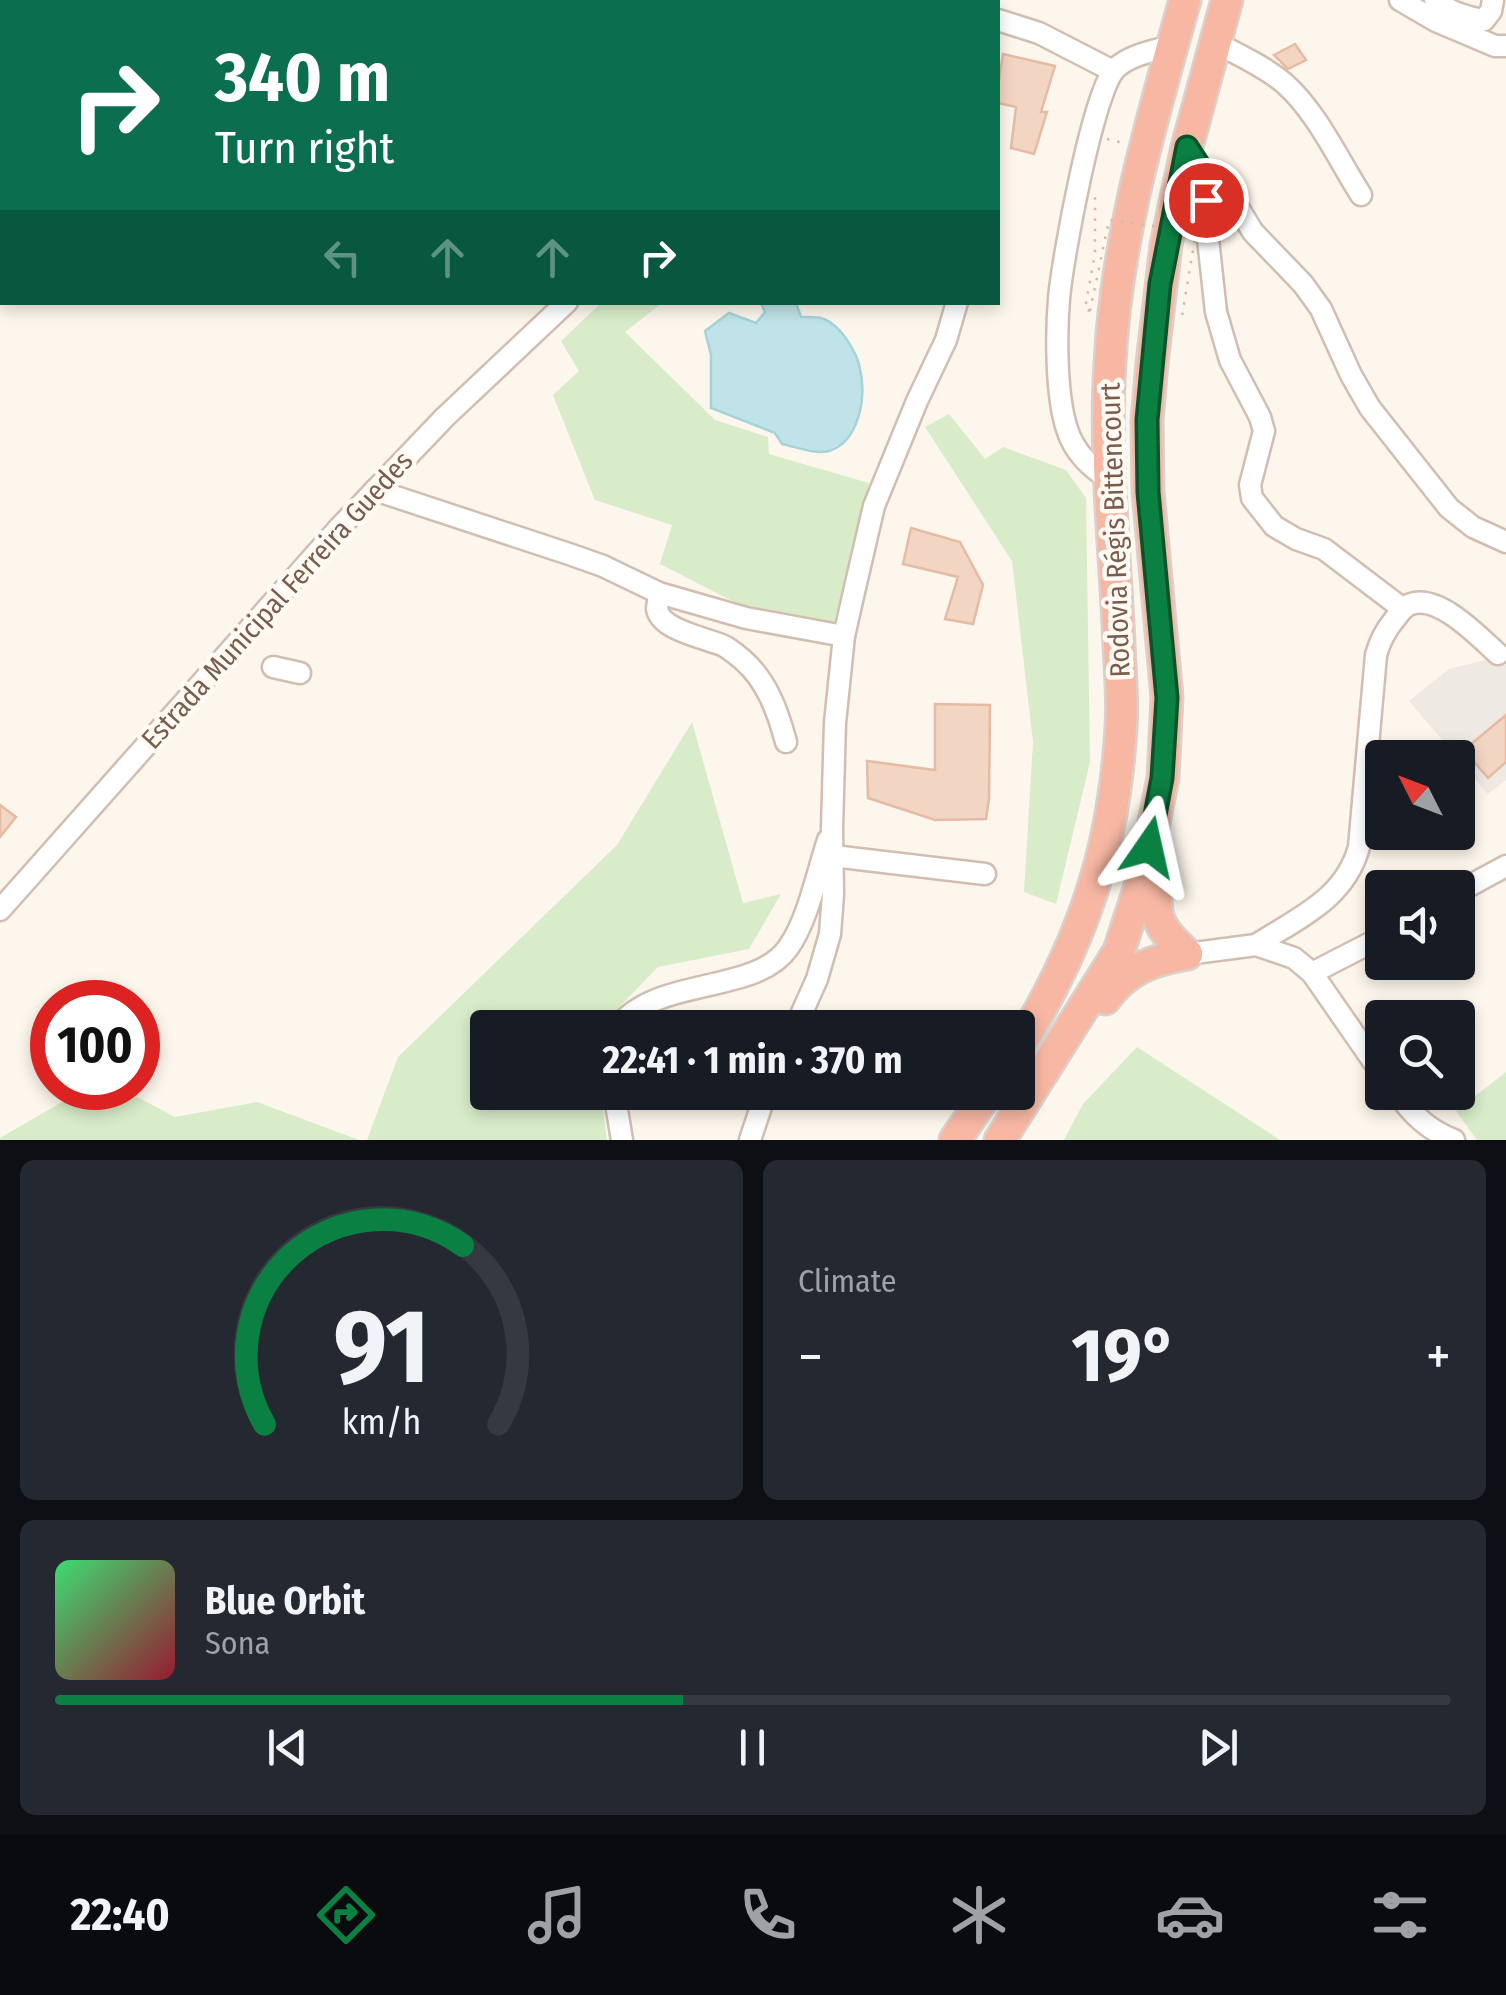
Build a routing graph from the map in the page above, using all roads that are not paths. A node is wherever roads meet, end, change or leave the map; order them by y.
1 (1185, 0) edge
2 (1227, 0) edge
3 (1400, 0) edge
4 (1435, 0) edge
5 (1493, 0) edge
6 (1000, 21) edge
7 (1215, 42) junction
8 (1172, 46) junction
9 (1506, 46) edge
10 (1112, 71) junction
11 (1187, 147) junction
12 (1207, 178) junction
13 (1361, 196) dead end
14 (564, 305) edge
15 (957, 305) edge
16 (1110, 480) junction
17 (375, 490) junction
18 (1506, 542) edge
19 (659, 593) junction
20 (1403, 609) junction
21 (844, 636) junction
22 (1498, 654) dead end
23 (274, 667) dead end
24 (300, 673) dead end
25 (786, 742) dead end
26 (1161, 788) junction
27 (832, 828) junction
28 (833, 856) junction
29 (1506, 866) edge
30 (985, 874) dead end
31 (1475, 883) edge
32 (0, 910) edge
33 (1256, 944) junction
34 (1365, 946) edge
35 (1187, 954) junction
36 (1312, 973) junction
37 (634, 1010) edge
38 (803, 1010) edge
39 (1035, 1018) edge
40 (1365, 1049) edge
41 (617, 1110) edge
42 (760, 1110) edge
43 (976, 1110) edge
44 (1411, 1110) edge
45 (622, 1140) edge
46 (750, 1140) edge
47 (955, 1140) edge
48 (1003, 1140) edge
49 (1454, 1140) edge

1 - 8 highway, Rodovia Régis Bittencourt
2 - 7 highway, Rodovia Régis Bittencourt
3 - 9 street
4 - 5 street
6 - 10 street
7 - 11 highway, Rodovia Régis Bittencourt
7 - 13 street
8 - 10 street
8 - 16 highway, Rodovia Régis Bittencourt
10 - 16 street
11 - 12 street
11 - 26 highway, Rodovia Régis Bittencourt
12 - 18 street
12 - 20 street
14 - 17 street, Estrada Municipal Ferreira Guedes
15 - 21 street
16 - 39 highway, Rodovia Régis Bittencourt
17 - 19 street
17 - 32 street, Estrada Municipal Ferreira Guedes
19 - 21 street
19 - 25 street
20 - 22 street
20 - 33 street
21 - 27 street
23 - 24 street
26 - 35 highway
26 - 48 highway, Rodovia Régis Bittencourt
27 - 28 street
27 - 37 street
28 - 30 street
28 - 38 street
29 - 31 street
33 - 35 street
33 - 36 street
34 - 36 street
35 - 48 highway
36 - 40 street
41 - 45 street
42 - 46 street
43 - 47 highway
44 - 49 street

